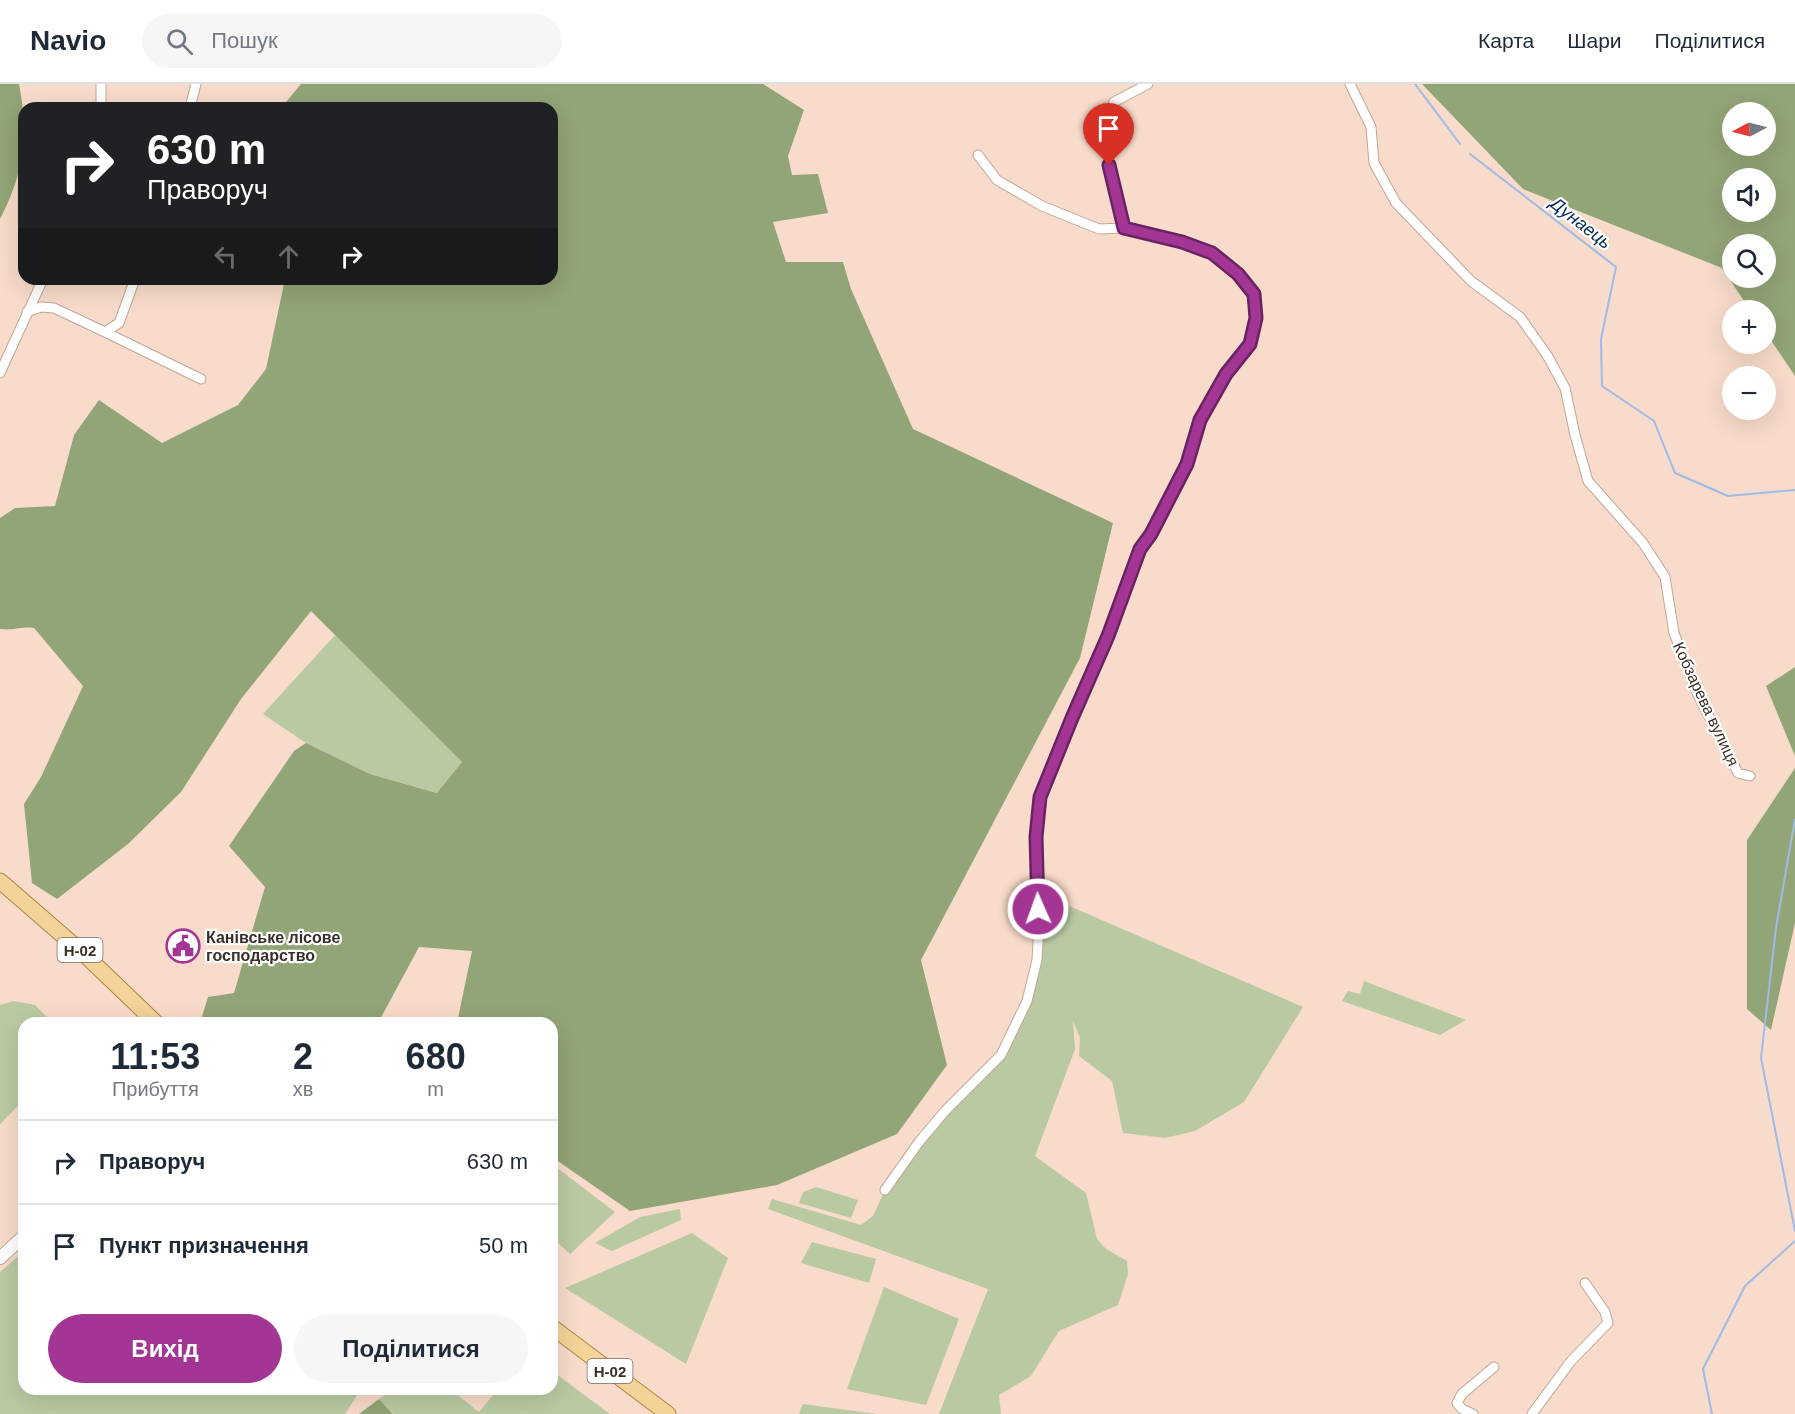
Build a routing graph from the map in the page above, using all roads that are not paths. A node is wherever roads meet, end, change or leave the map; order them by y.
1 (101, 84) edge
2 (196, 84) edge
3 (1148, 84) edge
4 (1350, 84) edge
5 (101, 102) edge
6 (192, 102) edge
7 (978, 155) dead end
8 (1124, 228) junction
9 (40, 285) edge
10 (133, 285) edge
11 (27, 312) junction
12 (105, 332) junction
13 (0, 372) edge
14 (201, 379) dead end
15 (1750, 776) dead end
16 (0, 881) edge
17 (150, 1017) edge
18 (885, 1190) dead end
19 (18, 1242) edge
20 (0, 1258) edge
21 (1585, 1283) dead end
22 (558, 1332) edge
23 (1494, 1367) dead end
24 (668, 1414) edge
25 (1473, 1414) edge
26 (1532, 1414) edge

1 - 5 street
2 - 6 street
3 - 8 street
4 - 15 street, Кобзарева вулиця
7 - 8 street
8 - 18 street
9 - 11 street
10 - 12 street
11 - 12 street
11 - 13 street
12 - 14 street
16 - 17 main road, Н-02
19 - 20 street
21 - 26 street
22 - 24 main road, Н-02
23 - 25 street

